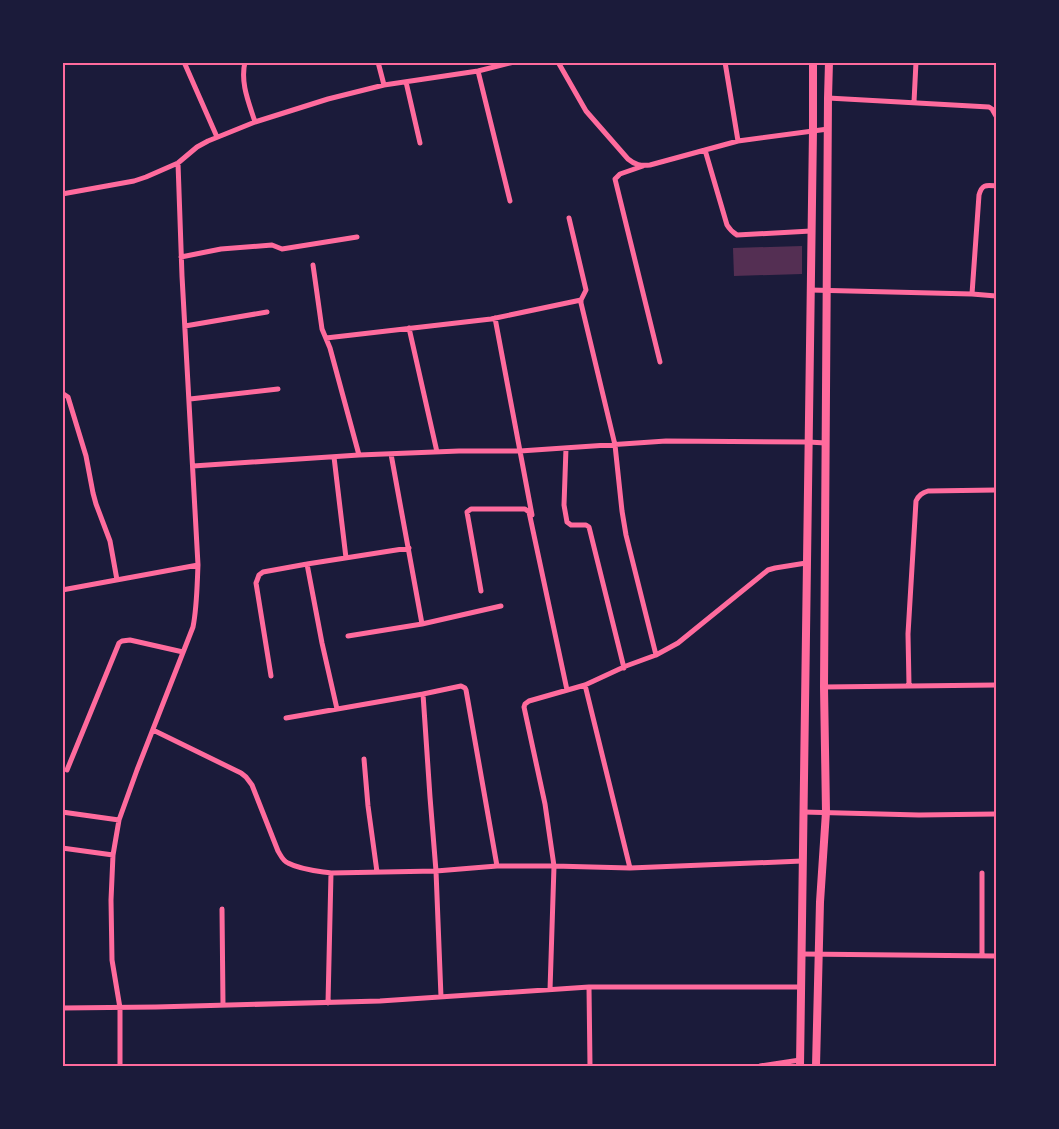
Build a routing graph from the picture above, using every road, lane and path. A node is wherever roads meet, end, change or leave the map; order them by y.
1 (184, 62) edge
2 (245, 62) edge
3 (378, 62) edge
4 (514, 62) edge
5 (558, 62) edge
6 (725, 62) edge
7 (813, 62) edge
8 (829, 62) edge
9 (916, 62) edge
10 (505, 63) edge
11 (478, 71) junction
12 (406, 82) junction
13 (384, 85) junction
14 (828, 98) junction
15 (914, 102) junction
16 (996, 116) edge
17 (255, 122) junction
18 (828, 128) junction
19 (813, 130) junction
20 (217, 137) junction
21 (738, 141) junction
22 (420, 143) dead end
23 (705, 150) junction
24 (178, 163) junction
25 (644, 166) junction
26 (996, 186) edge
27 (62, 194) edge
28 (510, 201) dead end
29 (569, 218) dead end
30 (811, 230) junction
31 (357, 237) dead end
32 (181, 257) junction
33 (313, 265) dead end
34 (810, 290) junction
35 (826, 291) junction
36 (972, 294) junction
37 (996, 296) edge
38 (581, 300) junction
39 (267, 312) dead end
40 (494, 318) junction
41 (185, 326) junction
42 (409, 328) junction
43 (326, 338) junction
44 (660, 362) dead end
45 (278, 389) dead end
46 (62, 393) edge
47 (190, 400) junction
48 (808, 442) junction
49 (826, 443) junction
50 (615, 444) junction
51 (566, 448) junction
52 (520, 451) junction
53 (437, 452) junction
54 (390, 454) junction
55 (359, 455) junction
56 (334, 457) junction
57 (193, 466) junction
58 (996, 490) edge
59 (409, 548) junction
60 (346, 558) junction
61 (806, 562) junction
62 (307, 564) junction
63 (198, 565) junction
64 (117, 580) junction
65 (62, 590) edge
66 (481, 591) dead end
67 (501, 606) dead end
68 (422, 624) junction
69 (348, 636) dead end
70 (555, 636) junction
71 (183, 652) junction
72 (656, 655) junction
73 (624, 668) junction
74 (271, 676) dead end
75 (585, 685) junction
76 (996, 685) edge
77 (824, 686) junction
78 (910, 686) junction
79 (567, 690) junction
80 (423, 694) junction
81 (337, 709) junction
82 (286, 718) dead end
83 (153, 730) junction
84 (364, 759) dead end
85 (67, 770) dead end
86 (62, 812) edge
87 (803, 812) junction
88 (826, 812) junction
89 (996, 814) edge
90 (119, 820) junction
91 (62, 848) edge
92 (113, 855) junction
93 (802, 861) junction
94 (497, 866) junction
95 (554, 866) junction
96 (630, 868) junction
97 (436, 870) junction
98 (377, 872) junction
99 (331, 873) junction
100 (982, 873) dead end
101 (222, 909) dead end
102 (801, 954) junction
103 (820, 954) junction
104 (982, 956) junction
105 (996, 956) edge
106 (589, 987) junction
107 (801, 987) junction
108 (550, 990) junction
109 (440, 997) junction
110 (328, 1003) junction
111 (224, 1006) junction
112 (62, 1008) edge
113 (120, 1008) junction
114 (800, 1063) edge
115 (120, 1066) edge
116 (590, 1066) edge
117 (760, 1066) edge
118 (816, 1066) edge

1 - 20 street
2 - 17 street
3 - 13 street
4 - 10 street
5 - 25 street
6 - 21 street
7 - 19 main road
8 - 14 main road
9 - 15 street
10 - 11 street
11 - 12 street
11 - 28 street
12 - 13 street
12 - 22 street
13 - 17 street
14 - 15 street
14 - 18 main road
15 - 16 street
17 - 20 street
18 - 19 street
18 - 35 main road
19 - 21 street
19 - 30 main road
20 - 24 street
21 - 23 street
23 - 25 street
23 - 30 street
24 - 27 street
24 - 32 street
25 - 44 street
26 - 36 street
29 - 38 street
30 - 34 main road
31 - 32 street
32 - 41 street
33 - 43 street
34 - 35 street
34 - 48 main road
35 - 36 street
35 - 49 main road
36 - 37 street
38 - 40 street
38 - 50 street
39 - 41 street
40 - 42 street
40 - 52 street
41 - 47 street
42 - 43 street
42 - 53 street
43 - 55 street
45 - 47 street
46 - 64 street
47 - 57 street
48 - 49 street
48 - 50 street
48 - 61 main road
49 - 77 main road
50 - 51 street
50 - 72 street
51 - 52 street
51 - 73 street
52 - 53 street
52 - 70 street
53 - 54 street
54 - 55 street
54 - 59 street
55 - 56 street
56 - 57 street
56 - 60 street
57 - 63 street
58 - 78 street
59 - 60 street
59 - 68 street
60 - 62 street
61 - 72 street
61 - 87 main road
62 - 74 street
62 - 81 street
63 - 64 street
63 - 71 street
64 - 65 street
66 - 70 street
67 - 68 street
68 - 69 street
70 - 79 street
71 - 83 street
71 - 85 street
72 - 73 street
73 - 75 street
75 - 79 street
75 - 96 street
76 - 78 street
77 - 78 street
77 - 88 main road
79 - 95 street
80 - 81 street
80 - 94 street
80 - 97 street
81 - 82 street
83 - 90 street
83 - 99 street
84 - 98 street
86 - 90 street
87 - 88 street
87 - 93 main road
88 - 89 street
88 - 103 main road
90 - 92 street
91 - 92 street
92 - 113 street
93 - 96 street
93 - 102 main road
94 - 95 street
94 - 97 street
95 - 96 street
95 - 108 street
97 - 98 street
97 - 109 street
98 - 99 street
99 - 110 street
100 - 104 street
101 - 111 street
102 - 103 street
102 - 107 main road
103 - 104 street
103 - 118 main road
104 - 105 street
106 - 107 street
106 - 108 street
106 - 116 street
107 - 114 main road
108 - 109 street
109 - 110 street
110 - 111 street
111 - 113 street
112 - 113 street
113 - 115 street
114 - 117 street

